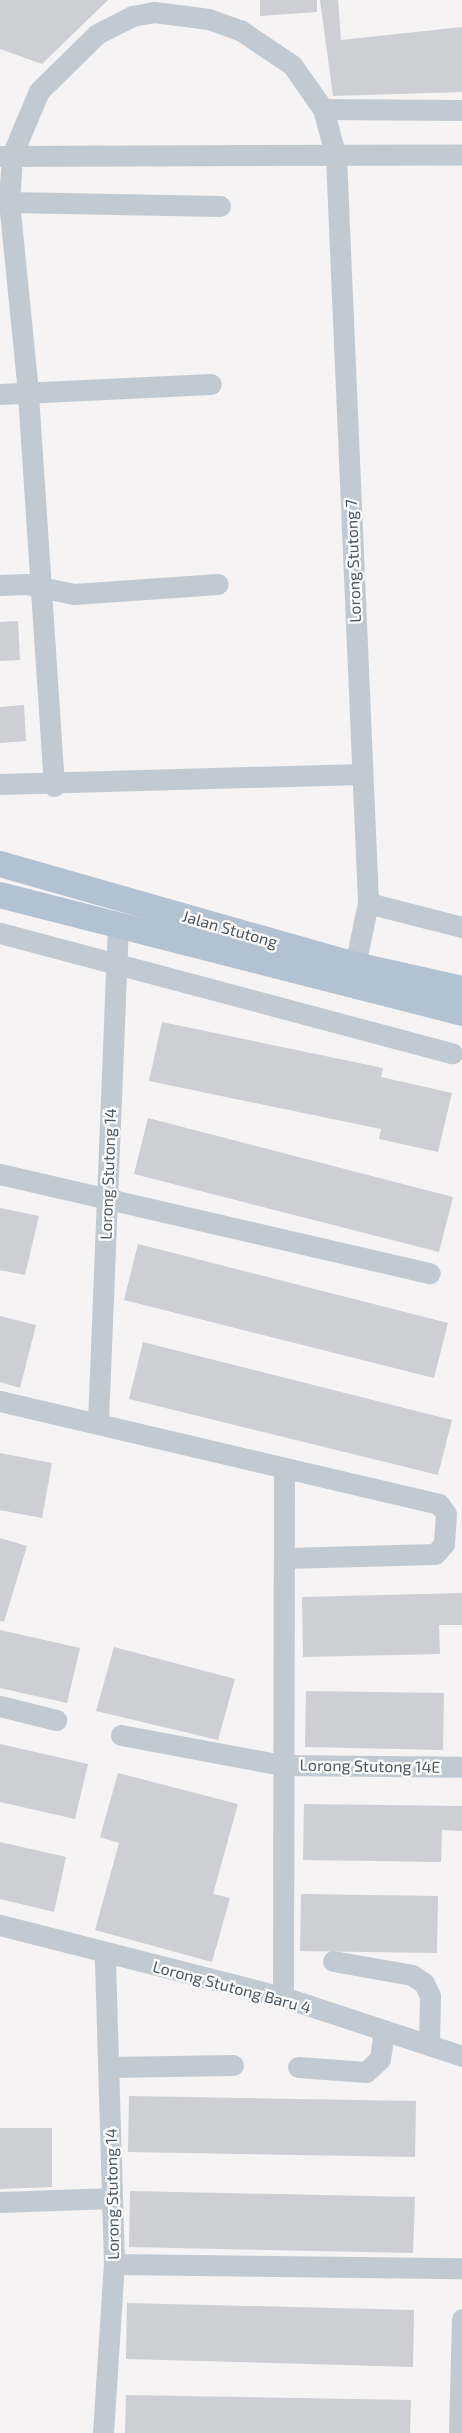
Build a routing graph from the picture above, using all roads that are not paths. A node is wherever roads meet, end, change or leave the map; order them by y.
1 (131, 8) edge
2 (323, 109) junction
3 (462, 110) edge
4 (462, 154) edge
5 (6, 155) edge
6 (336, 157) junction
7 (9, 202) junction
8 (220, 206) dead end
9 (211, 384) dead end
10 (28, 392) junction
11 (0, 394) edge
12 (218, 584) dead end
13 (0, 585) edge
14 (40, 588) junction
15 (362, 774) junction
16 (0, 783) edge
17 (54, 786) junction
18 (0, 864) edge
19 (0, 895) edge
20 (368, 903) junction
21 (118, 926) junction
22 (462, 927) edge
23 (0, 933) edge
24 (355, 965) junction
25 (115, 966) junction
26 (462, 989) edge
27 (462, 1013) edge
28 (452, 1053) dead end
29 (0, 1174) edge
30 (107, 1200) junction
31 (430, 1274) dead end
32 (0, 1401) edge
33 (98, 1422) junction
34 (284, 1468) junction
35 (284, 1558) junction
36 (0, 1706) edge
37 (56, 1720) dead end
38 (121, 1735) dead end
39 (282, 1765) junction
40 (459, 1767) dead end
41 (0, 1925) edge
42 (105, 1954) junction
43 (333, 1961) dead end
44 (284, 1997) junction
45 (384, 2031) junction
46 (429, 2046) junction
47 (462, 2056) edge
48 (233, 2064) dead end
49 (109, 2067) junction
50 (298, 2067) dead end
51 (112, 2198) junction
52 (0, 2202) edge
53 (114, 2264) junction
54 (462, 2268) edge
55 (462, 2319) edge
56 (103, 2433) edge
57 (459, 2433) edge

1 - 2 street
1 - 5 street
2 - 3 street
2 - 6 street, Lorong Stutong 7
4 - 6 street
5 - 6 street
5 - 7 street
6 - 15 street, Lorong Stutong 7
7 - 8 street
7 - 10 street
9 - 10 street
10 - 11 street
10 - 14 street
12 - 14 street
13 - 14 street
14 - 17 street
15 - 17 street
15 - 20 street, Lorong Stutong 7
16 - 17 street
18 - 24 main road, Jalan Stutong
19 - 21 main road, Jalan Stutong
20 - 22 street
20 - 24 street, Lorong Stutong 7
21 - 25 street, Lorong Stutong 14
21 - 27 main road, Jalan Stutong
23 - 25 street
24 - 26 main road, Jalan Stutong
25 - 28 street
25 - 30 street, Lorong Stutong 14
29 - 30 street
30 - 31 street
30 - 33 street, Lorong Stutong 14
32 - 33 street
33 - 34 street
34 - 35 street
34 - 35 street
35 - 39 street
36 - 37 street
38 - 39 street, Lorong Stutong 14E
39 - 40 street, Lorong Stutong 14E
39 - 44 street
41 - 42 street, Lorong Stutong Baru 4
42 - 44 street, Lorong Stutong Baru 4
42 - 49 street, Lorong Stutong 14
43 - 46 street
44 - 45 street, Lorong Stutong Baru 4
45 - 46 street, Lorong Stutong Baru 4
45 - 50 street
46 - 47 street, Lorong Stutong Baru 4
48 - 49 street
49 - 51 street, Lorong Stutong 14
51 - 52 street
51 - 53 street, Lorong Stutong 14
53 - 54 street
53 - 56 street, Lorong Stutong 14
55 - 57 street

